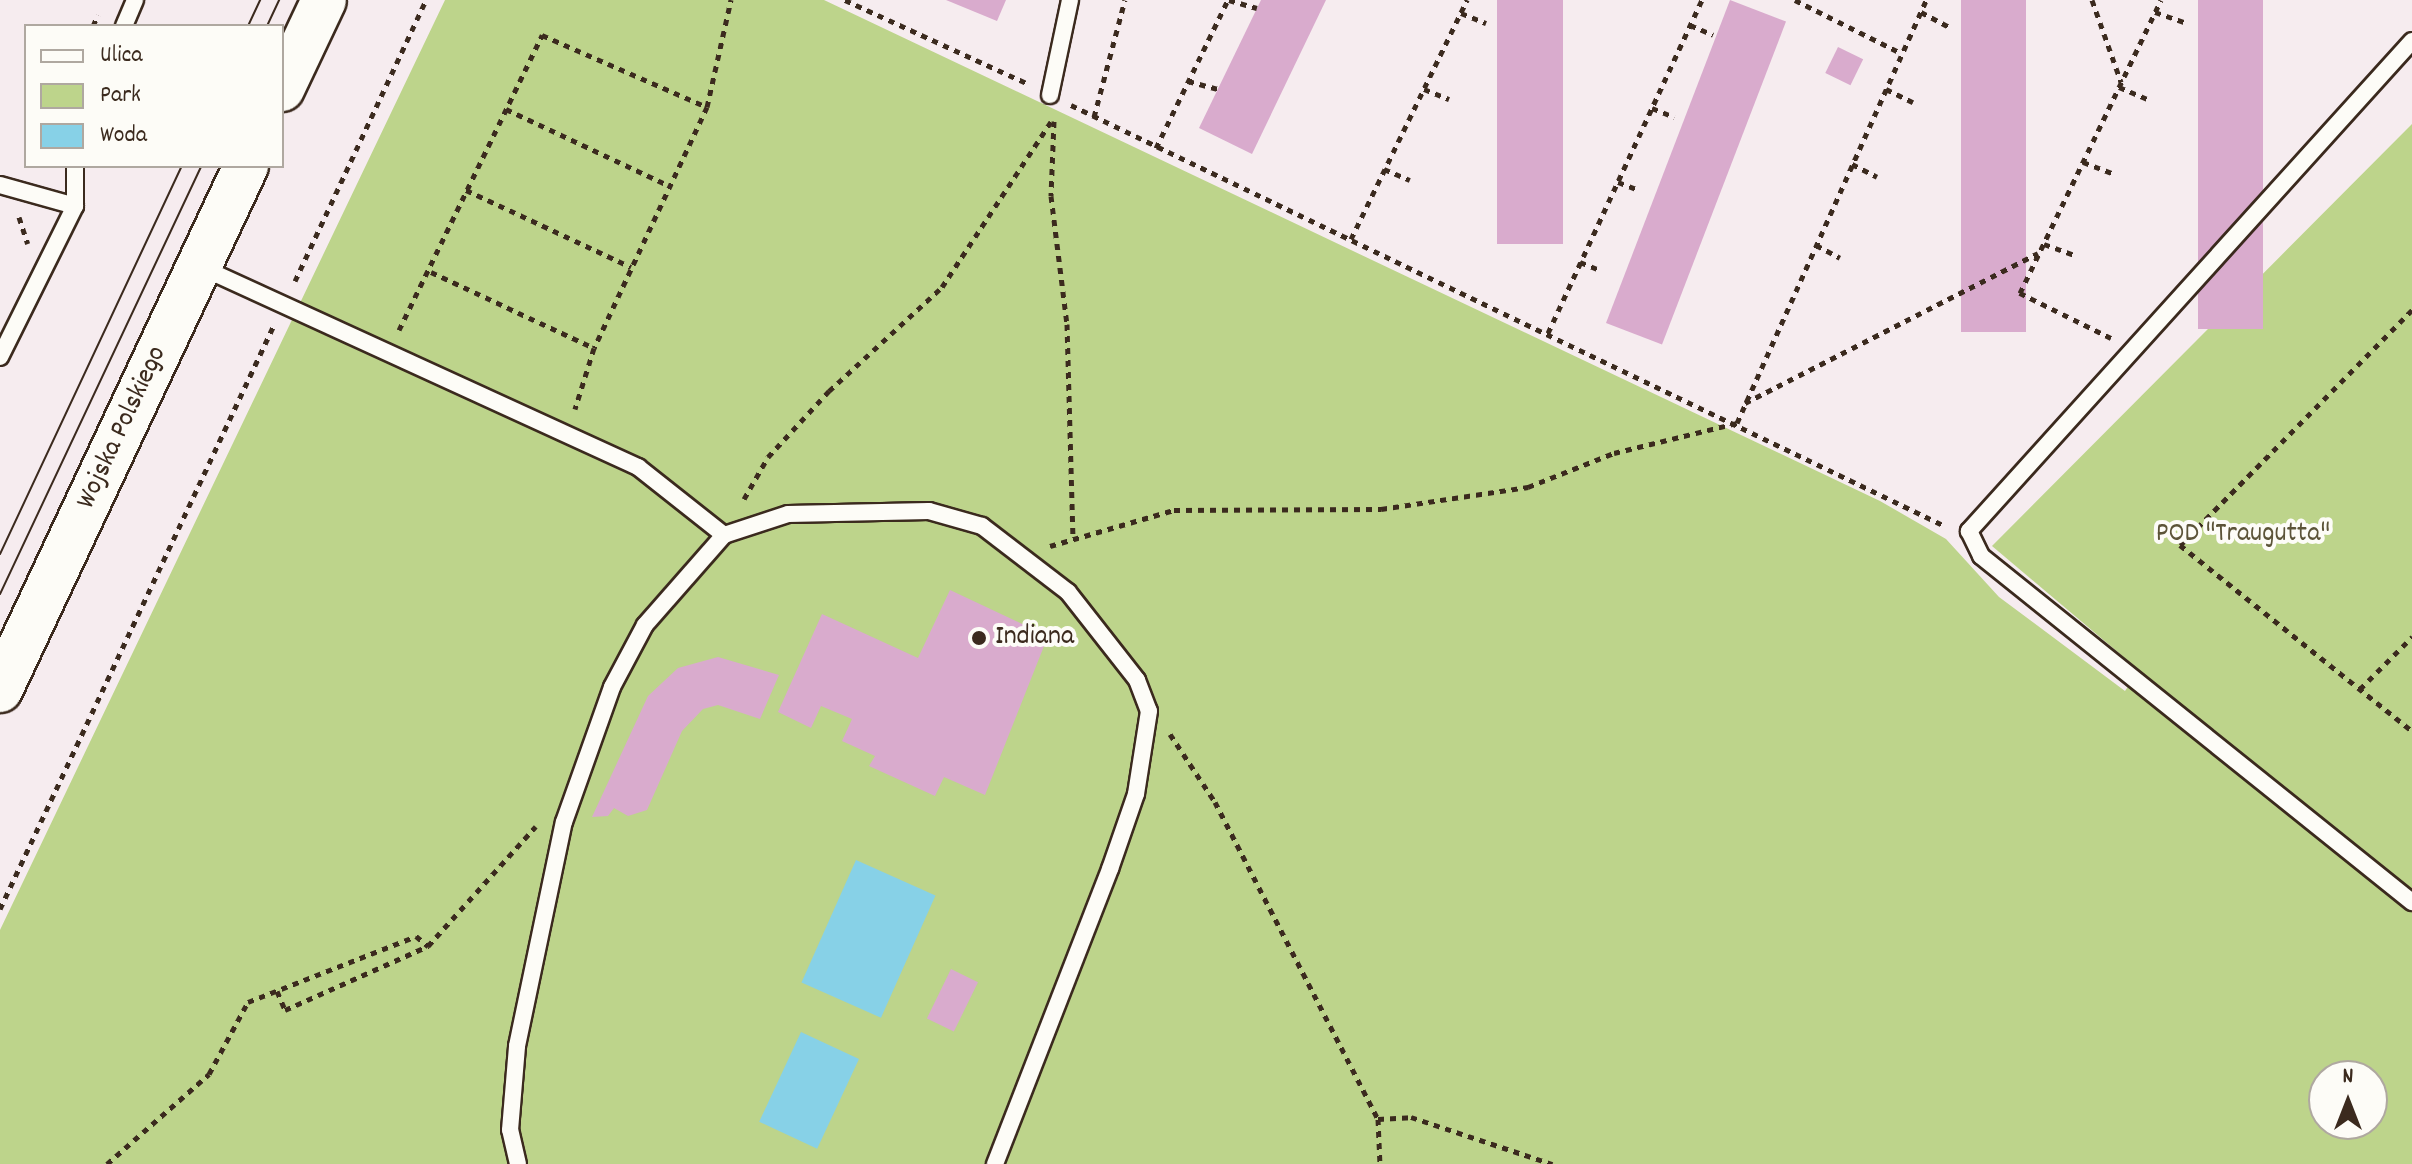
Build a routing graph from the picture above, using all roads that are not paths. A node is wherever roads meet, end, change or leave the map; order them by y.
1 (135, 0) edge
2 (324, 0) edge
3 (1070, 0) edge
4 (125, 24) edge
5 (2412, 41) edge
6 (284, 85) edge
7 (1050, 95) road end
8 (75, 168) edge
9 (245, 168) edge
10 (0, 185) edge
11 (75, 206) junction
12 (199, 266) junction
13 (0, 357) edge
14 (724, 535) junction
15 (0, 690) edge
16 (2412, 902) edge
17 (518, 1164) edge
18 (995, 1164) edge

1 - 4 lane
2 - 6 main road
3 - 7 lane
5 - 16 lane
8 - 11 lane
9 - 12 main road, Wojska Polskiego
10 - 11 lane
11 - 13 lane
12 - 14 lane
12 - 15 main road, Wojska Polskiego
14 - 17 lane
14 - 18 lane

